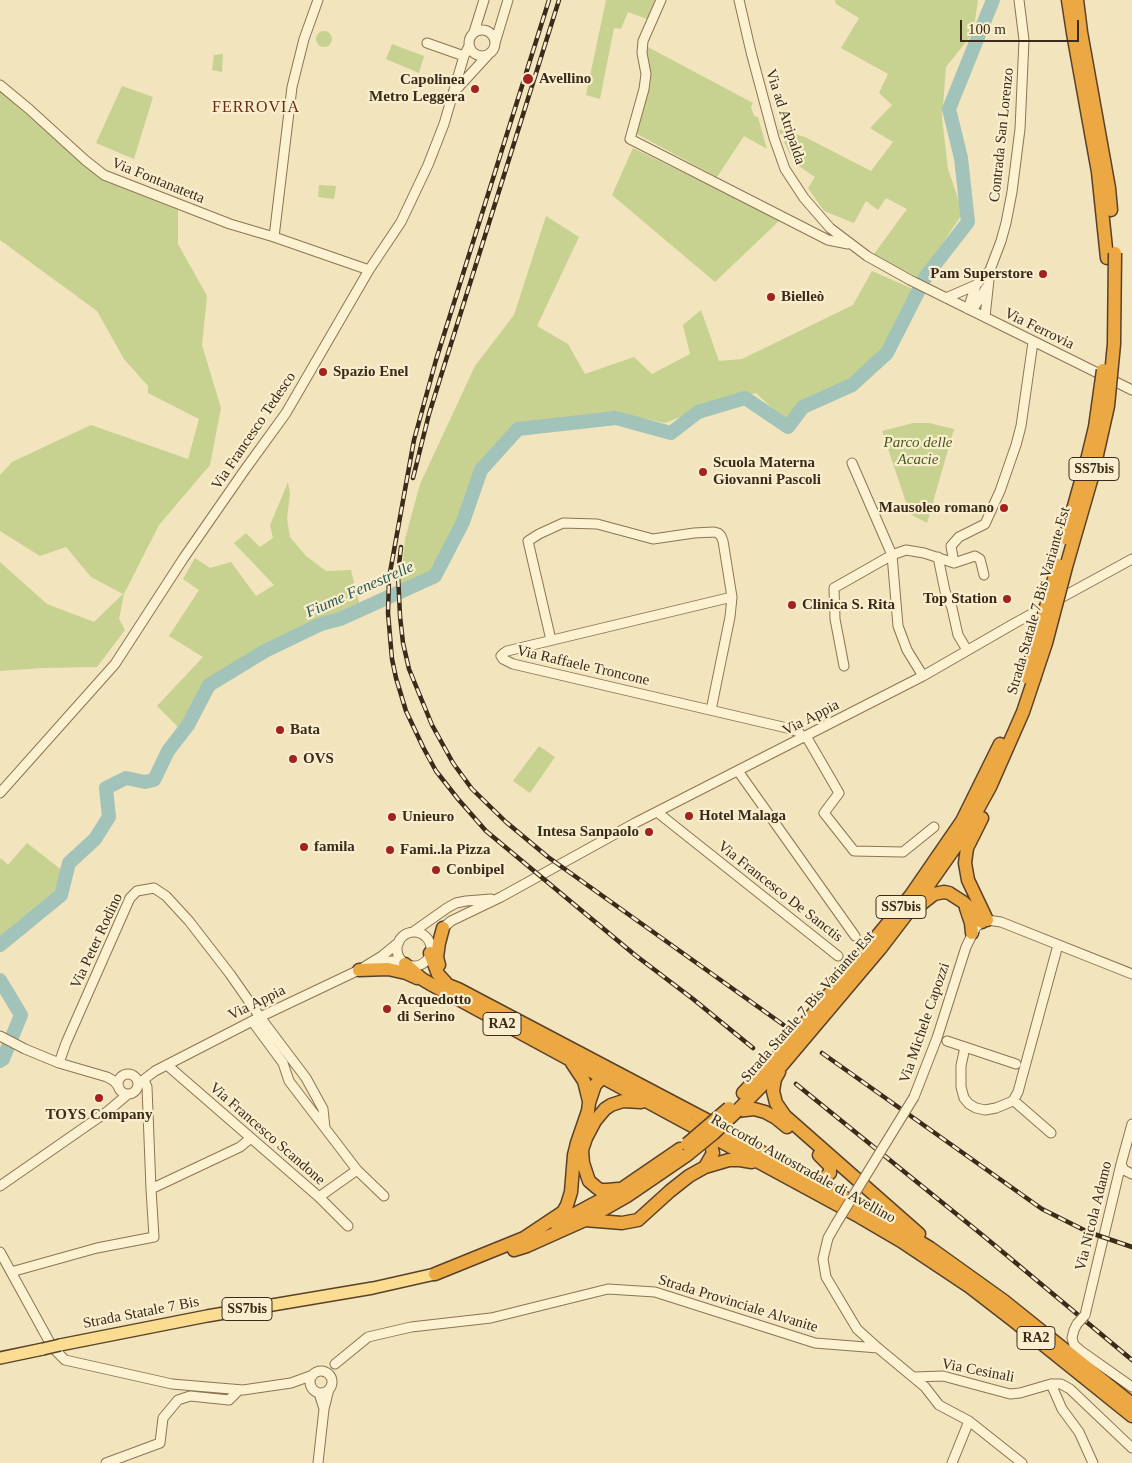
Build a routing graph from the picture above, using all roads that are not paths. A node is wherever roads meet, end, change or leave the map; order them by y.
1 (318, 0) edge
2 (484, 0) edge
3 (508, 0) edge
4 (661, 0) edge
5 (739, 0) edge
6 (1019, 0) edge
7 (1068, 0) edge
8 (1077, 0) edge
9 (502, 22) junction
10 (482, 31) junction
11 (427, 43) dead end
12 (469, 46) junction
13 (493, 48) junction
14 (464, 56) junction
15 (0, 85) edge
16 (452, 95) junction
17 (274, 237) junction
18 (853, 246) junction
19 (1111, 255) junction
20 (369, 270) junction
21 (990, 270) junction
22 (989, 283) junction
23 (976, 285) junction
24 (933, 292) joint
25 (946, 298) junction
26 (970, 310) junction
27 (985, 317) junction
28 (1033, 342) junction
29 (1132, 390) edge
30 (852, 463) dead end
31 (892, 555) junction
32 (938, 557) junction
33 (1132, 559) edge
34 (954, 563) junction
35 (984, 575) dead end
36 (732, 597) junction
37 (551, 640) junction
38 (967, 650) junction
39 (844, 666) dead end
40 (922, 676) junction
41 (1030, 678) junction
42 (711, 710) junction
43 (804, 737) junction
44 (738, 771) junction
45 (990, 787) junction
46 (0, 793) edge
47 (657, 812) junction
48 (934, 827) dead end
49 (501, 897) junction
50 (963, 902) junction
51 (984, 921) junction
52 (900, 924) junction
53 (443, 928) junction
54 (413, 932) junction
55 (972, 933) junction
56 (855, 936) dead end
57 (399, 942) junction
58 (1058, 945) junction
59 (430, 952) junction
60 (838, 956) dead end
61 (373, 962) junction
62 (404, 963) junction
63 (360, 970) junction
64 (1132, 974) edge
65 (422, 979) junction
66 (458, 989) junction
67 (256, 1019) junction
68 (0, 1036) edge
69 (948, 1041) dead end
70 (966, 1047) junction
71 (292, 1060) junction
72 (571, 1061) junction
73 (59, 1063) junction
74 (167, 1064) junction
75 (783, 1064) junction
76 (1016, 1064) dead end
77 (285, 1067) junction
78 (155, 1071) junction
79 (132, 1075) junction
80 (122, 1076) junction
81 (107, 1077) junction
82 (602, 1078) junction
83 (141, 1082) junction
84 (122, 1091) junction
85 (1013, 1100) junction
86 (589, 1103) junction
87 (649, 1103) junction
88 (734, 1109) junction
89 (690, 1112) junction
90 (1132, 1124) edge
91 (325, 1128) junction
92 (1051, 1133) dead end
93 (705, 1134) junction
94 (251, 1138) junction
95 (683, 1152) junction
96 (761, 1164) junction
97 (1121, 1164) junction
98 (705, 1167) junction
99 (357, 1170) junction
100 (1132, 1174) edge
101 (806, 1177) junction
102 (0, 1186) edge
103 (623, 1188) junction
104 (151, 1189) junction
105 (384, 1196) dead end
106 (319, 1197) junction
107 (619, 1201) junction
108 (644, 1214) junction
109 (585, 1220) junction
110 (348, 1226) dead end
111 (526, 1242) junction
112 (930, 1248) junction
113 (0, 1252) edge
114 (11, 1272) junction
115 (435, 1274) joint
116 (52, 1346) junction
117 (878, 1348) junction
118 (0, 1358) edge
119 (335, 1364) junction
120 (316, 1373) junction
121 (914, 1377) junction
122 (291, 1383) junction
123 (330, 1384) junction
124 (1051, 1384) junction
125 (1132, 1387) edge
126 (240, 1390) junction
127 (316, 1390) junction
128 (1132, 1404) edge
129 (324, 1409) junction
130 (1132, 1416) edge
131 (969, 1421) junction
132 (1132, 1448) edge
133 (106, 1463) edge
134 (318, 1463) edge
135 (952, 1463) edge
136 (1022, 1463) edge
137 (1093, 1463) edge

1 - 17 street
2 - 10 street
3 - 9 street
4 - 18 street
5 - 18 street, Via ad Atripalda
6 - 21 street, Contrada San Lorenzo
7 - 19 highway, Strada Statale 7 Bis Variante Est / SS7bis
8 - 19 highway, Strada Statale 7 Bis Variante Est / SS7bis
9 - 10 street
9 - 13 street
10 - 12 street
10 - 13 street
11 - 14 street
12 - 13 street
12 - 14 street, Via Francesco Tedesco
13 - 16 street
14 - 16 street, Via Francesco Tedesco
15 - 17 street, Via Fontanatetta
16 - 20 street, Via Francesco Tedesco
17 - 20 street, Via Fontanatetta
18 - 24 street, Via ad Atripalda
19 - 41 highway, Strada Statale 7 Bis Variante Est / SS7bis, bridge
20 - 46 street, Via Francesco Tedesco
21 - 22 street, Contrada San Lorenzo
21 - 23 street, Contrada San Lorenzo
22 - 26 street, Contrada San Lorenzo
22 - 27 street, Contrada San Lorenzo
23 - 25 street, Contrada San Lorenzo
23 - 26 street, Contrada San Lorenzo
24 - 25 street, Via Ferrovia
25 - 26 street, Via Ferrovia
26 - 27 street, Via Ferrovia
27 - 28 street, Via Ferrovia
28 - 29 street, Via Ferrovia
28 - 34 street
30 - 31 street
31 - 32 street
31 - 39 street
31 - 40 street
32 - 34 street
32 - 38 street
33 - 38 street, Via Appia
34 - 35 street
36 - 37 street, Via Raffaele Troncone
36 - 37 street
36 - 42 street
37 - 42 street, Via Raffaele Troncone
38 - 40 street, Via Appia
40 - 43 street, Via Appia
41 - 45 highway, Strada Statale 7 Bis Variante Est / SS7bis
41 - 88 highway, Strada Statale 7 Bis Variante Est / SS7bis
42 - 43 street, Via Raffaele Troncone
43 - 44 street, Via Appia
43 - 48 street
44 - 47 street, Via Appia
44 - 56 street
45 - 51 highway
45 - 52 highway, Strada Statale 7 Bis Variante Est / SS7bis
47 - 49 street, Via Appia
47 - 60 street, Via Francesco De Sanctis
49 - 53 street, Via Appia
49 - 54 street, Via Appia
50 - 51 highway
50 - 52 highway
50 - 55 highway
51 - 55 street, Via Michele Capozzi
51 - 58 street
52 - 75 highway, Strada Statale 7 Bis Variante Est / SS7bis
53 - 59 street, Via Appia
53 - 66 highway
54 - 57 street, Via Appia
54 - 59 street
55 - 117 street, Via Michele Capozzi, bridge
57 - 61 street, Via Appia
57 - 62 street
58 - 64 street
58 - 85 street
59 - 62 street, Via Appia
59 - 66 highway
61 - 62 street, Via Appia
61 - 63 street, Via Appia
62 - 65 highway
63 - 65 highway
63 - 67 street, Via Appia
65 - 72 highway, Raccordo Autostradale di Avellino / RA2
66 - 89 highway, Raccordo Autostradale di Avellino / RA2
67 - 71 street
67 - 73 street, Via Peter Rodino
67 - 74 street, Via Appia
67 - 77 street
68 - 73 street
69 - 70 street
70 - 76 street
70 - 85 street
71 - 77 street
71 - 91 street
72 - 82 highway, Raccordo Autostradale di Avellino / RA2
72 - 86 highway
73 - 81 street
74 - 78 street, Via Appia
74 - 94 street, Via Francesco Scandone
75 - 88 highway, Strada Statale 7 Bis Variante Est / SS7bis
75 - 112 highway
77 - 91 street
78 - 79 street, Via Appia
78 - 83 street, Via Appia
79 - 80 street
79 - 83 street
80 - 81 street
80 - 84 street
81 - 84 street
82 - 86 highway
82 - 87 highway, Raccordo Autostradale di Avellino / RA2
82 - 89 highway
83 - 84 street
83 - 104 street
84 - 102 street
85 - 92 street
86 - 111 highway
87 - 93 highway, Raccordo Autostradale di Avellino / RA2
87 - 103 highway
88 - 95 highway, Strada Statale 7 Bis Variante Est / SS7bis, bridge
88 - 101 highway
89 - 101 highway, Raccordo Autostradale di Avellino / RA2
90 - 97 street, Via Nicola Adamo
91 - 99 street
93 - 96 highway, Raccordo Autostradale di Avellino / RA2
93 - 98 highway
94 - 104 street
94 - 106 street, Via Francesco Scandone
95 - 103 highway, Strada Statale 7 Bis Variante Est / SS7bis
95 - 107 highway, Strada Statale 7 Bis Variante Est / SS7bis
96 - 98 highway
96 - 130 highway, Raccordo Autostradale di Avellino / RA2
97 - 100 street
97 - 125 street, Via Nicola Adamo, bridge
98 - 108 highway
99 - 105 street
99 - 106 street
101 - 112 highway, Raccordo Autostradale di Avellino / RA2
103 - 111 highway, Strada Statale 7 Bis Variante Est / SS7bis
104 - 114 street
106 - 110 street, Via Francesco Scandone
107 - 108 highway
107 - 109 highway, Strada Statale 7 Bis Variante Est / SS7bis
108 - 109 highway
109 - 111 highway, Strada Statale 7 Bis Variante Est / SS7bis
111 - 115 highway, SS7bis
112 - 128 highway, Raccordo Autostradale di Avellino / RA2
113 - 114 street
114 - 116 street
115 - 116 main road, Strada Statale 7 Bis / SS7bis
116 - 118 main road, Strada Statale 7 Bis / SS7bis
116 - 126 street
117 - 119 street, Strada Provinciale Alvanite
117 - 121 street, Via Michele Capozzi
119 - 120 street, Strada Provinciale Alvanite
119 - 123 street
120 - 122 street, Strada Provinciale Alvanite
120 - 123 street
120 - 127 street
121 - 124 street, Via Cesinali
121 - 131 street, Via Michele Capozzi
122 - 126 street
122 - 127 street
123 - 127 street
123 - 129 street
124 - 132 street
124 - 137 street
126 - 133 street
127 - 129 street
129 - 134 street
131 - 135 street
131 - 136 street, Via Michele Capozzi

